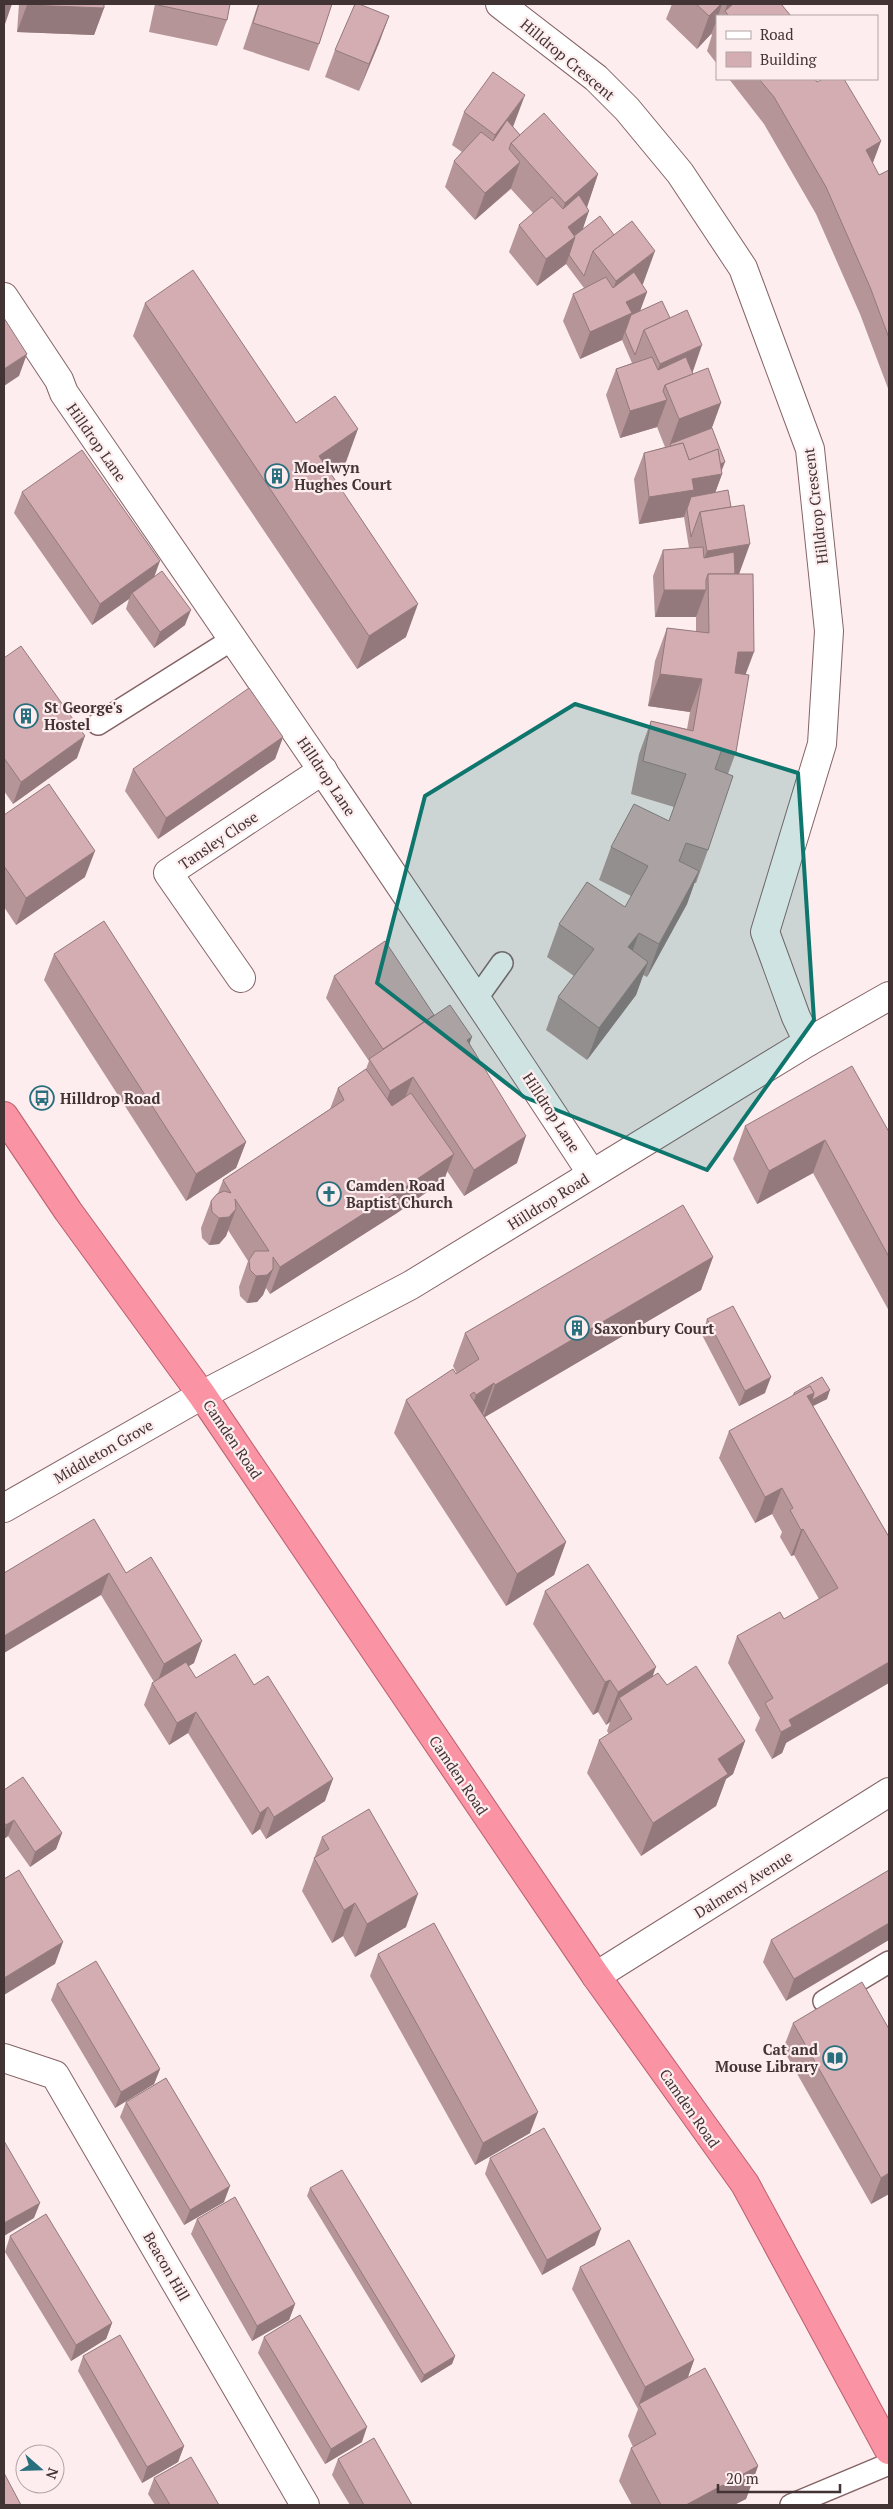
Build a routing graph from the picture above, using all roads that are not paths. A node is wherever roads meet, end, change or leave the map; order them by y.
1 (500, 4) edge
2 (4, 298) edge
3 (233, 639) junction
4 (98, 724) dead end
5 (323, 770) junction
6 (502, 963) dead end
7 (241, 978) dead end
8 (889, 996) edge
9 (478, 998) junction
10 (808, 1042) junction
11 (4, 1116) edge
12 (592, 1174) junction
13 (202, 1394) junction
14 (4, 1508) edge
15 (889, 1792) edge
16 (889, 1962) edge
17 (596, 1976) junction
18 (824, 2001) dead end
19 (4, 2058) edge
20 (889, 2450) edge
21 (889, 2464) edge
22 (305, 2505) edge
23 (791, 2505) edge

1 - 10 street, Hilldrop Crescent
2 - 3 street, Hilldrop Lane
3 - 4 lane
3 - 5 street, Hilldrop Lane
5 - 7 street, Tansley Close
5 - 9 street, Hilldrop Lane
6 - 9 lane
8 - 10 street, Hilldrop Road
9 - 12 street, Hilldrop Lane
10 - 12 street, Hilldrop Road
11 - 13 highway, Camden Road
12 - 13 street, Hilldrop Road
13 - 14 street, Middleton Grove
13 - 17 highway, Camden Road
15 - 17 street, Dalmeny Avenue
16 - 18 lane
17 - 20 highway, Camden Road
19 - 22 street, Beacon Hill
21 - 23 lane

